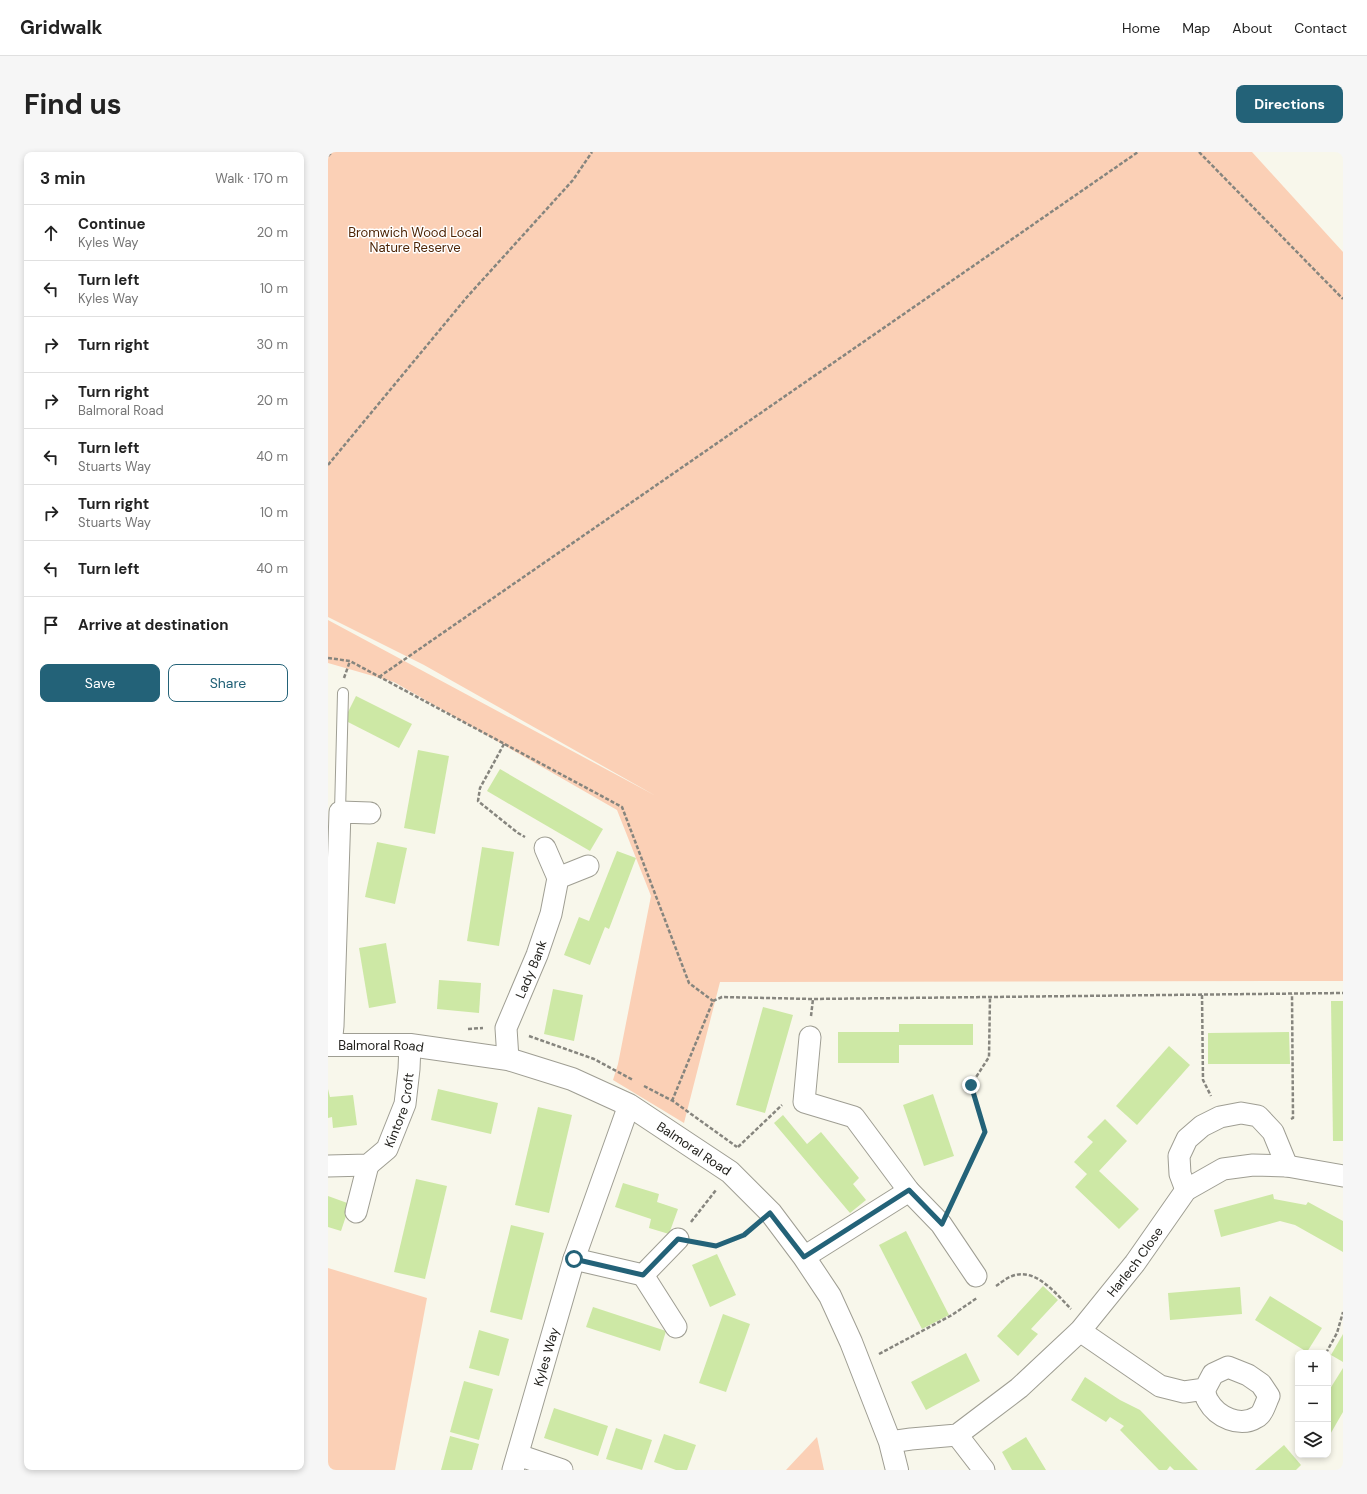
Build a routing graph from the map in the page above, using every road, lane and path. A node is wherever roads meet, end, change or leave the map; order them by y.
1 (332, 152) edge
2 (592, 152) edge
3 (1138, 152) edge
4 (1199, 152) edge
5 (328, 156) edge
6 (1343, 299) edge
7 (328, 466) edge
8 (328, 658) edge
9 (350, 661) junction
10 (379, 677) junction
11 (344, 679) dead end
12 (343, 694) dead end
13 (504, 744) junction
14 (340, 812) junction
15 (370, 813) dead end
16 (545, 848) joint
17 (588, 866) dead end
18 (558, 878) junction
19 (1343, 993) edge
20 (1292, 994) junction
21 (1202, 995) junction
22 (990, 997) junction
23 (713, 1001) junction
24 (506, 1028) junction
25 (467, 1029) dead end
26 (810, 1037) dead end
27 (329, 1045) edge
28 (410, 1045) junction
29 (508, 1059) junction
30 (634, 1080) dead end
31 (640, 1083) dead end
32 (673, 1101) junction
33 (804, 1102) junction
34 (629, 1105) junction
35 (1220, 1117) junction
36 (654, 1120) junction
37 (1273, 1132) junction
38 (738, 1147) junction
39 (741, 1150) dead end
40 (368, 1165) junction
41 (328, 1166) edge
42 (1287, 1166) junction
43 (730, 1172) junction
44 (1343, 1176) edge
45 (909, 1190) junction
46 (1186, 1190) junction
47 (356, 1212) dead end
48 (770, 1213) junction
49 (942, 1224) junction
50 (678, 1239) junction
51 (804, 1257) junction
52 (574, 1259) junction
53 (643, 1275) junction
54 (982, 1283) junction
55 (1343, 1312) edge
56 (676, 1327) dead end
57 (1083, 1328) junction
58 (1328, 1350) edge
59 (877, 1355) dead end
60 (1205, 1389) dead end
61 (957, 1435) junction
62 (890, 1442) junction
63 (515, 1462) edge
64 (562, 1470) edge
65 (897, 1470) edge
66 (984, 1470) edge

1 - 5 path
2 - 7 path
3 - 10 path
4 - 6 path
8 - 9 path
9 - 10 path
9 - 11 path
10 - 13 path
12 - 14 lane
13 - 16 path
13 - 23 path
14 - 15 street
14 - 27 street
16 - 18 street
17 - 18 street
18 - 24 street, Lady Bank
19 - 20 path
20 - 21 path
20 - 37 path
21 - 22 path
21 - 35 path
22 - 23 path
22 - 49 path
23 - 32 path
24 - 25 path
24 - 29 street, Lady Bank
24 - 30 path
26 - 33 street
27 - 28 street, Balmoral Road
28 - 29 street, Balmoral Road
28 - 40 street, Kintore Croft
29 - 34 street, Balmoral Road
31 - 32 path
32 - 36 path
32 - 38 path
33 - 38 path
33 - 45 street
34 - 36 street, Balmoral Road
34 - 52 street, Kyles Way
35 - 37 street
35 - 46 street
36 - 43 street, Balmoral Road
37 - 42 street
38 - 39 path
40 - 41 street
40 - 47 street
42 - 44 street, Harlech Close
42 - 46 street, Harlech Close
43 - 48 street, Balmoral Road
43 - 50 path
45 - 49 street
45 - 51 street
46 - 57 street, Harlech Close
48 - 50 path
48 - 51 street, Balmoral Road
49 - 54 street
50 - 53 street
51 - 62 street, Balmoral Road
52 - 53 street
52 - 63 street, Kyles Way
53 - 56 street
54 - 57 path
54 - 59 path
55 - 58 path
57 - 60 street
57 - 61 street, Harlech Close
61 - 62 street
61 - 66 street
62 - 65 street, Balmoral Road
63 - 64 street, Kyles Way

